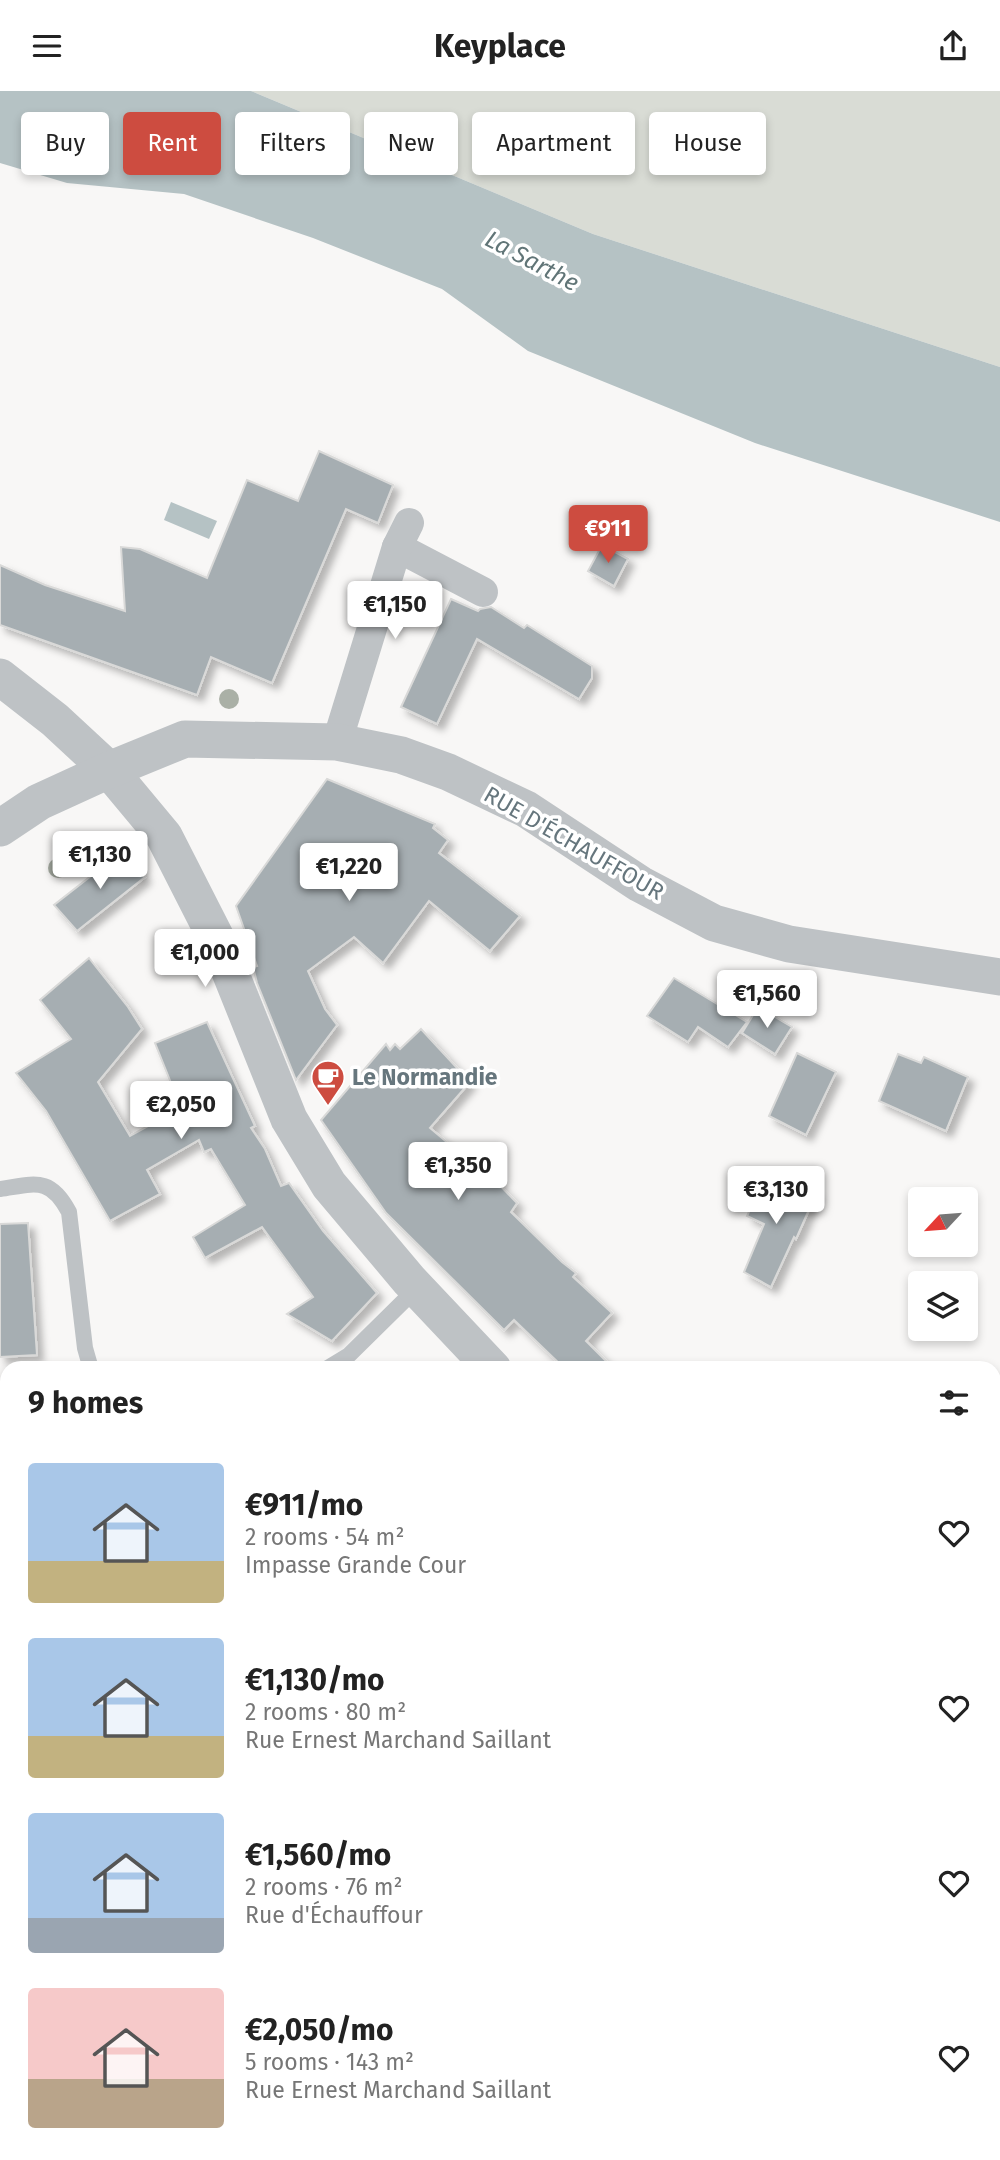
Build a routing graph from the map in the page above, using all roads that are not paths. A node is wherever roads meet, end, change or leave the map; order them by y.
1 (483, 592) dead end
2 (0, 677) edge
3 (337, 742) junction
4 (109, 770) junction
5 (0, 828) edge
6 (1000, 977) edge
7 (0, 1189) edge
8 (417, 1288) junction
9 (89, 1361) edge
10 (339, 1361) edge
11 (485, 1361) edge

1 - 3 street
2 - 4 street
3 - 4 street, RUE D'ÉCHAUFFOUR
3 - 6 street, RUE D'ÉCHAUFFOUR
4 - 5 street, RUE D'ÉCHAUFFOUR
4 - 8 street
7 - 9 lane
8 - 10 lane
8 - 11 street

